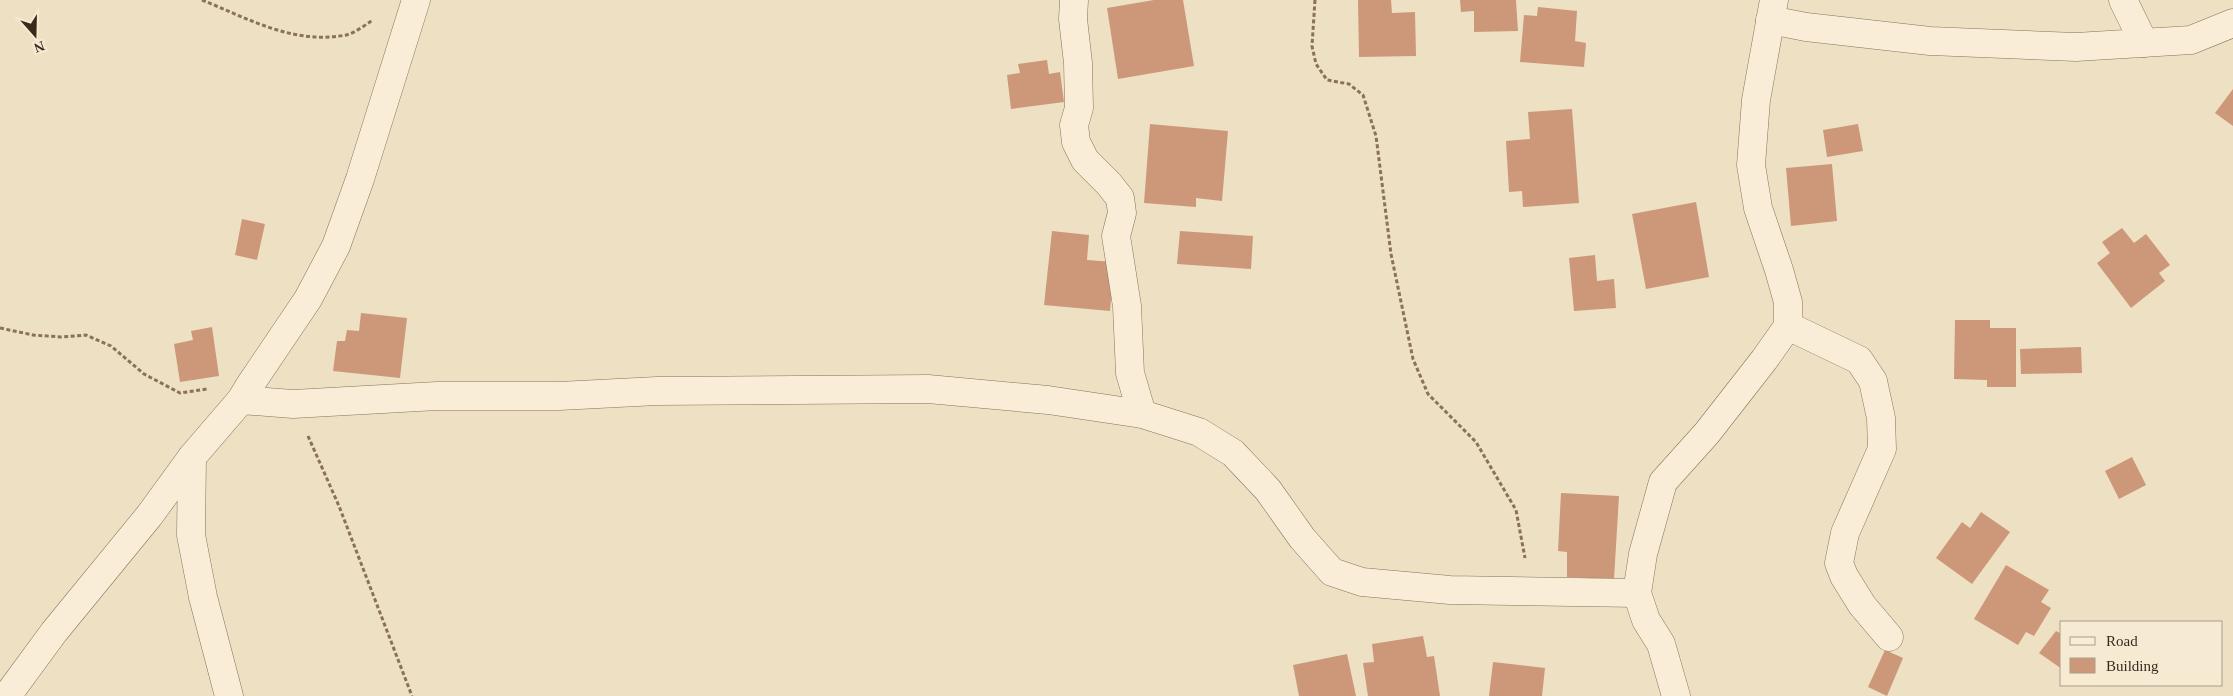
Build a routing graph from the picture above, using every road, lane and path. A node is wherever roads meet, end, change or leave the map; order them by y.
1 (202, 0) edge
2 (416, 0) edge
3 (1074, 0) edge
4 (1315, 0) edge
5 (2123, 0) edge
6 (1772, 10) edge
7 (378, 18) dead end
8 (2233, 23) edge
9 (2144, 43) junction
10 (1788, 326) junction
11 (0, 328) edge
12 (245, 392) junction
13 (293, 404) junction
14 (1142, 414) junction
15 (192, 457) junction
16 (1531, 591) junction
17 (1637, 593) junction
18 (1889, 636) dead end
19 (7, 696) edge
20 (229, 696) edge
21 (412, 696) edge
22 (1676, 696) edge

1 - 7 path
2 - 12 street
3 - 14 street
4 - 16 path
5 - 9 street
6 - 9 street
6 - 10 street
8 - 9 street
10 - 17 street
10 - 18 street
11 - 12 path
12 - 13 street
12 - 15 street
13 - 14 street
13 - 21 path
14 - 16 street
15 - 19 street
15 - 20 street
16 - 17 street
17 - 22 street

